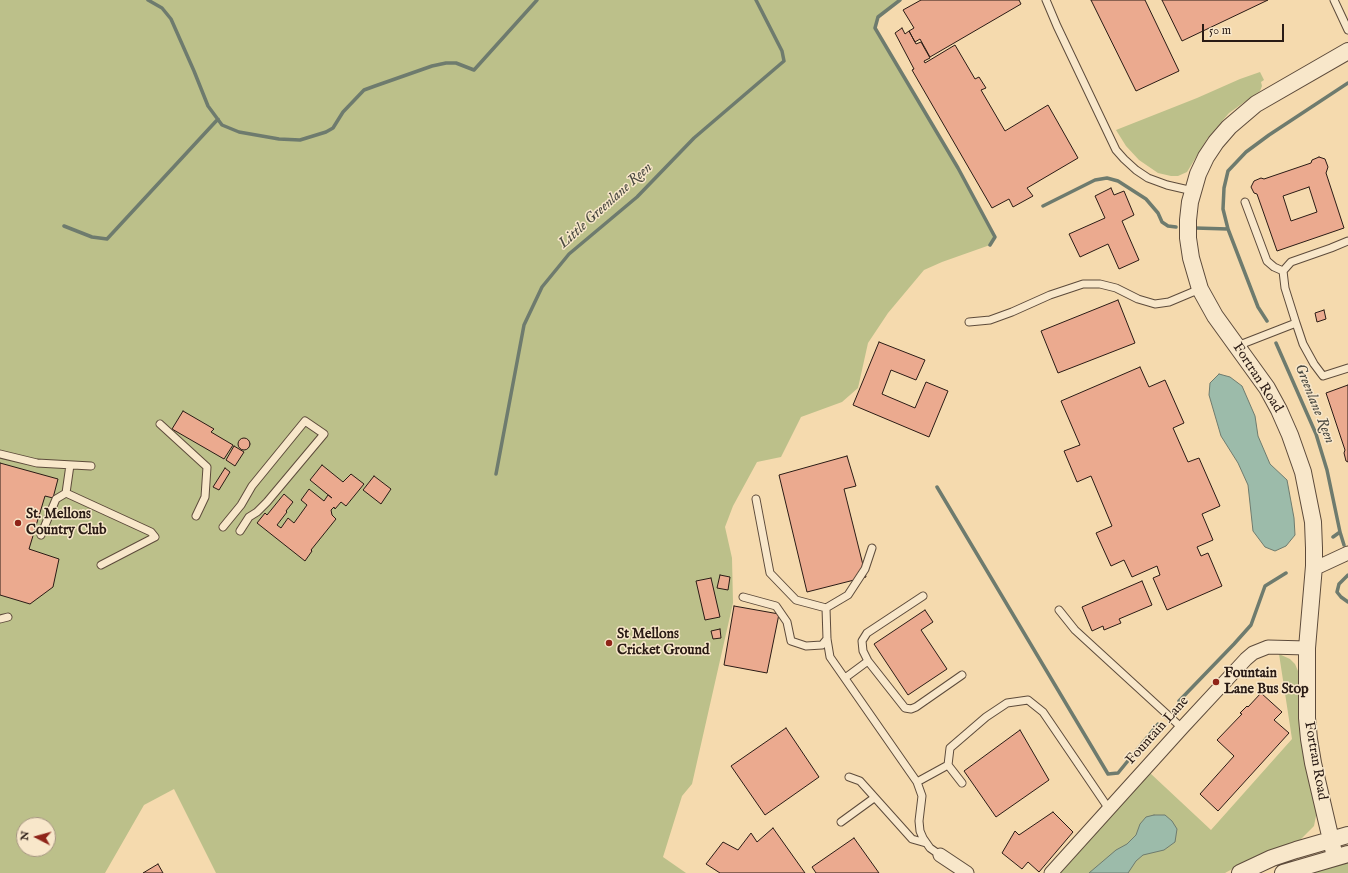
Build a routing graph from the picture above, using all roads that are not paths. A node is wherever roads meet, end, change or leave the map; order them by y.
1 (1046, 0) edge
2 (1334, 0) edge
3 (1348, 30) edge
4 (1348, 51) edge
5 (1193, 191) junction
6 (1245, 202) dead end
7 (1348, 241) edge
8 (1283, 271) junction
9 (1200, 288) junction
10 (969, 322) dead end
11 (1296, 323) junction
12 (1237, 346) junction
13 (1348, 368) edge
14 (160, 424) dead end
15 (0, 454) edge
16 (70, 465) junction
17 (91, 466) dead end
18 (66, 493) junction
19 (756, 499) dead end
20 (196, 516) dead end
21 (224, 527) dead end
22 (240, 531) dead end
23 (41, 535) dead end
24 (872, 548) dead end
25 (1348, 553) edge
26 (101, 565) dead end
27 (1314, 566) junction
28 (923, 596) dead end
29 (743, 597) dead end
30 (826, 608) junction
31 (1059, 610) dead end
32 (8, 617) dead end
33 (0, 619) edge
34 (827, 639) junction
35 (1307, 648) junction
36 (868, 661) junction
37 (962, 675) dead end
38 (846, 678) junction
39 (1182, 728) junction
40 (948, 765) junction
41 (850, 776) dead end
42 (916, 782) junction
43 (962, 783) dead end
44 (874, 798) junction
45 (1109, 808) junction
46 (841, 822) dead end
47 (1348, 835) edge
48 (1331, 839) junction
49 (926, 844) junction
50 (940, 854) joint
51 (1342, 855) edge
52 (967, 873) edge
53 (1051, 873) edge
54 (1240, 873) edge
55 (1283, 873) edge

1 - 5 lane
2 - 3 lane
4 - 5 street, Fortran Road
5 - 9 street, Fortran Road
6 - 8 lane
7 - 8 lane
8 - 11 lane
9 - 10 lane
9 - 12 street, Fortran Road
11 - 12 lane
11 - 13 lane
12 - 27 street, Fortran Road
14 - 20 lane
15 - 16 lane
16 - 17 lane
16 - 18 lane
18 - 23 lane
18 - 26 lane
19 - 30 lane
21 - 22 lane
24 - 30 lane
25 - 27 street
27 - 35 street, Fortran Road
28 - 36 lane
29 - 34 lane
30 - 34 lane
31 - 39 lane
32 - 33 lane
34 - 38 lane
35 - 39 street, Fountain Lane
35 - 48 street, Fortran Road
36 - 37 lane
36 - 38 lane
38 - 42 lane
39 - 45 street, Fountain Lane
40 - 42 lane
40 - 43 lane
40 - 45 lane
41 - 44 lane
42 - 49 lane
44 - 46 lane
44 - 49 lane
45 - 53 street, Fountain Lane
47 - 48 street
48 - 51 street, Fortran Road
48 - 54 street
49 - 50 lane
50 - 52 street
51 - 55 street

